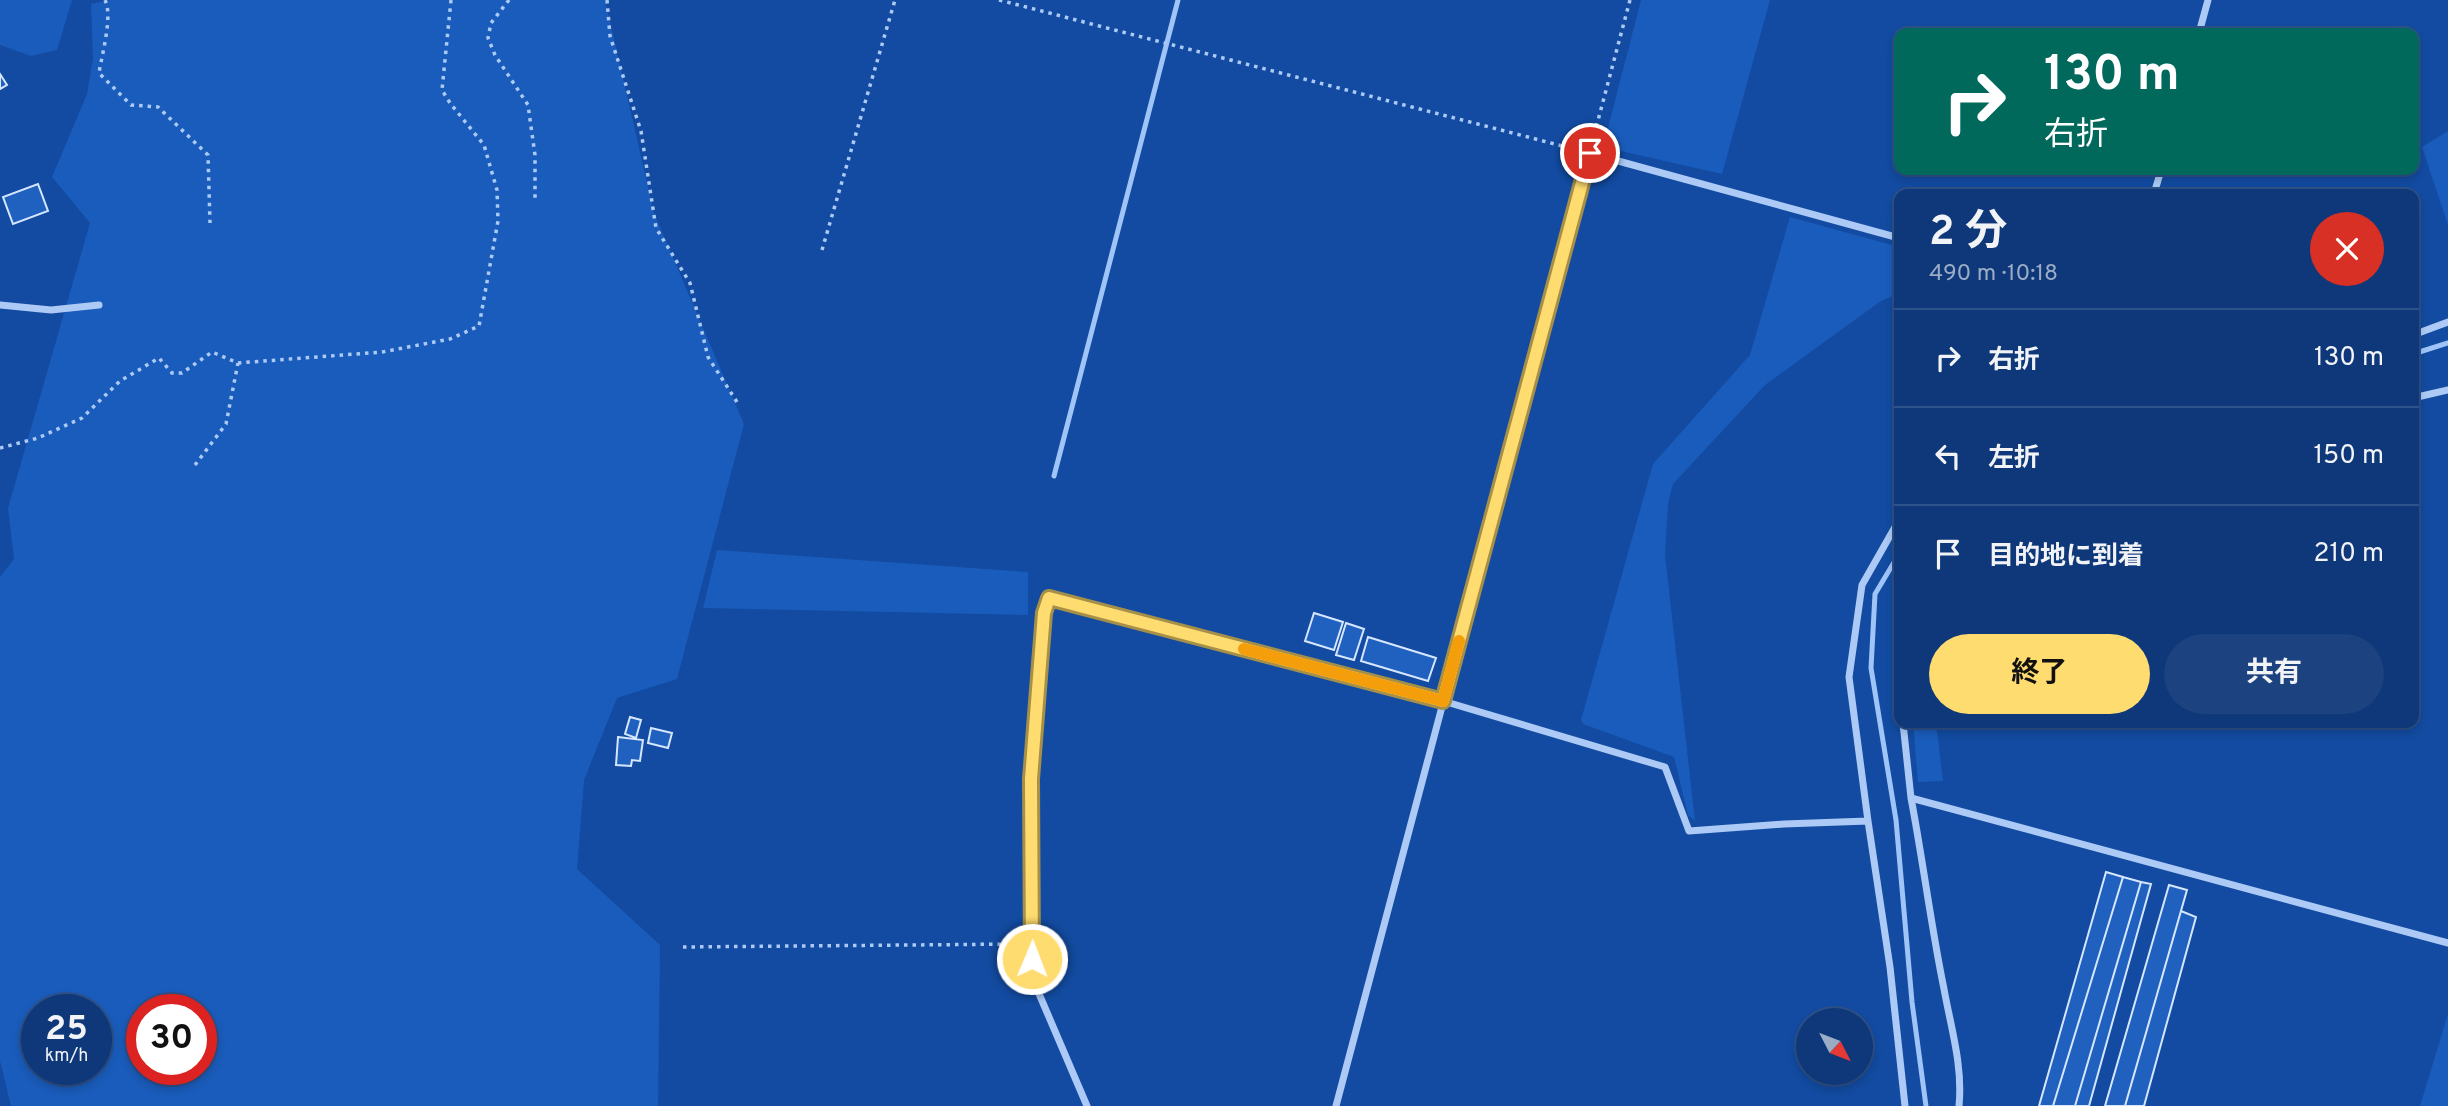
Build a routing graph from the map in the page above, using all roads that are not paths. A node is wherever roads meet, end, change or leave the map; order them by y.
1 (2208, 0) edge
2 (2200, 28) edge
3 (1894, 237) edge
4 (0, 305) edge
5 (99, 305) dead end
6 (2448, 321) edge
7 (2419, 333) edge
8 (2448, 390) edge
9 (2419, 397) edge
10 (1894, 529) edge
11 (1443, 701) junction
12 (1904, 728) edge
13 (1911, 798) junction
14 (1868, 821) junction
15 (2448, 943) edge
16 (1087, 1106) edge
17 (1336, 1106) edge
18 (1905, 1106) edge
19 (1959, 1106) edge

1 - 2 street
3 - 11 street
4 - 5 street
6 - 7 street
8 - 9 street
10 - 14 street
11 - 14 street
11 - 16 street
11 - 17 street
12 - 13 street
13 - 15 street
13 - 19 street
14 - 18 street

